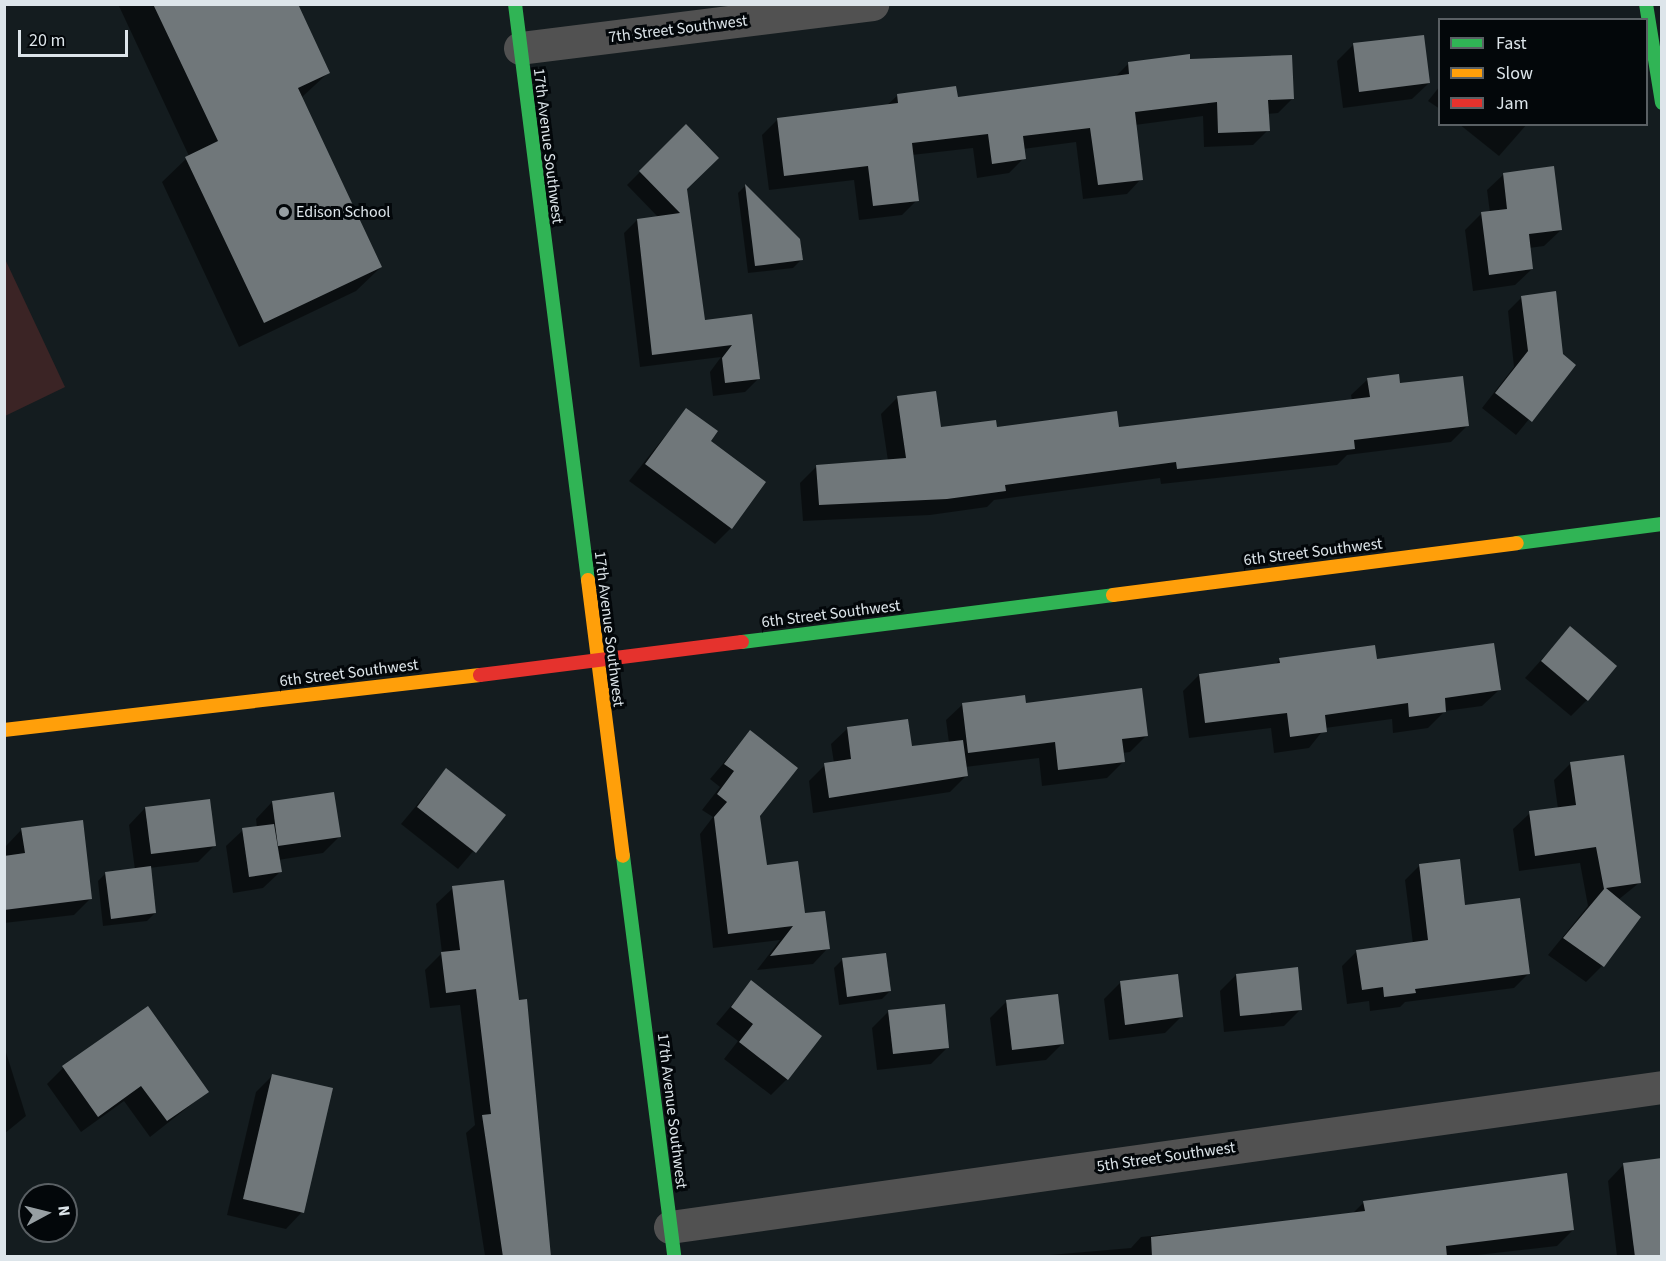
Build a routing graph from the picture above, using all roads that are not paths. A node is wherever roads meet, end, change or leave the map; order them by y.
1 (515, 4) edge
2 (872, 4) edge
3 (1646, 4) edge
4 (520, 48) junction
5 (1662, 102) edge
6 (1662, 524) edge
7 (597, 661) junction
8 (4, 730) edge
9 (1662, 1087) edge
10 (672, 1242) edge

1 - 4 street, 17th Avenue Southwest
2 - 4 street, 7th Street Southwest
3 - 5 street
4 - 7 street, 17th Avenue Southwest
6 - 7 street, 6th Street Southwest
7 - 8 street, 6th Street Southwest
7 - 10 street, 17th Avenue Southwest
9 - 10 street, 5th Street Southwest

